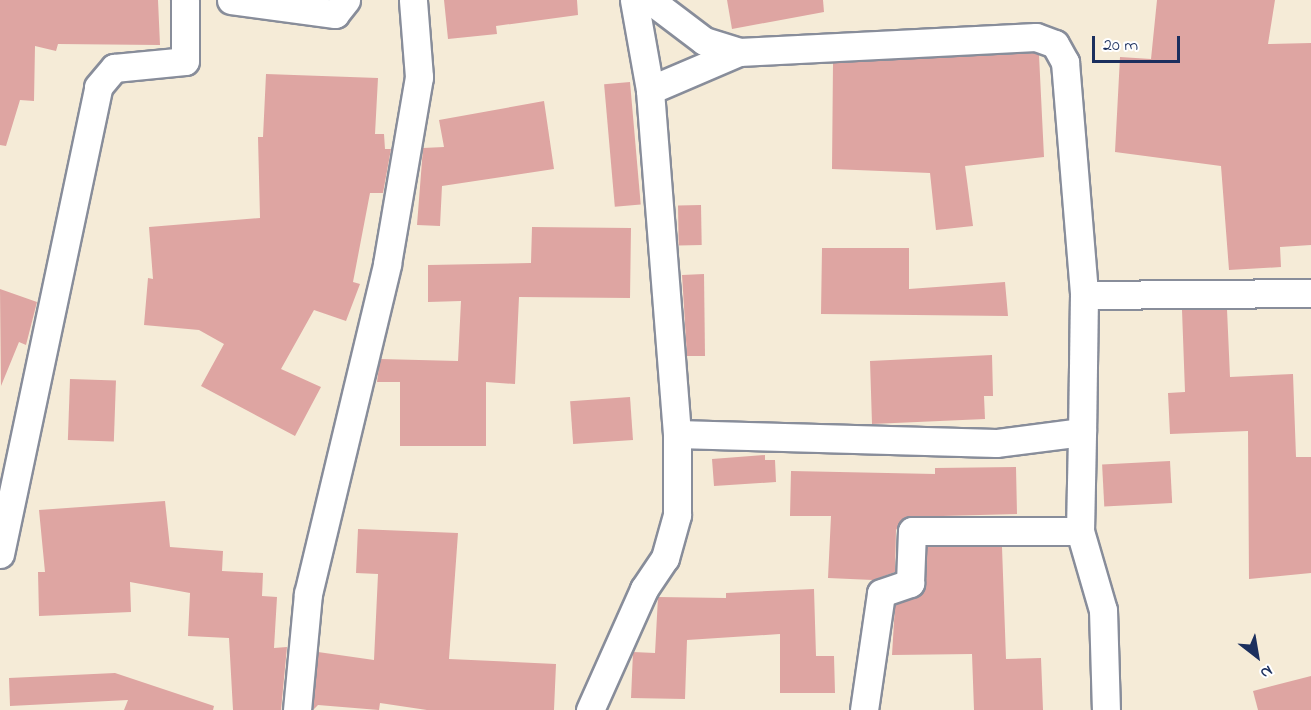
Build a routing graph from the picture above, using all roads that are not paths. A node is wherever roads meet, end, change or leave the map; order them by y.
1 (185, 0) edge
2 (231, 0) edge
3 (346, 0) edge
4 (413, 0) edge
5 (634, 0) edge
6 (650, 0) edge
7 (739, 52) junction
8 (650, 90) junction
9 (1311, 293) edge
10 (1084, 295) junction
11 (1082, 432) junction
12 (677, 434) junction
13 (1080, 531) junction
14 (0, 554) edge
15 (297, 710) edge
16 (590, 710) edge
17 (864, 710) edge
18 (1106, 710) edge

1 - 14 street
2 - 3 street
4 - 15 street
5 - 8 street
6 - 7 street
7 - 8 street
7 - 10 street
8 - 12 street
9 - 10 street
10 - 11 street
11 - 12 street
11 - 13 street
12 - 16 street
13 - 17 street
13 - 18 street

